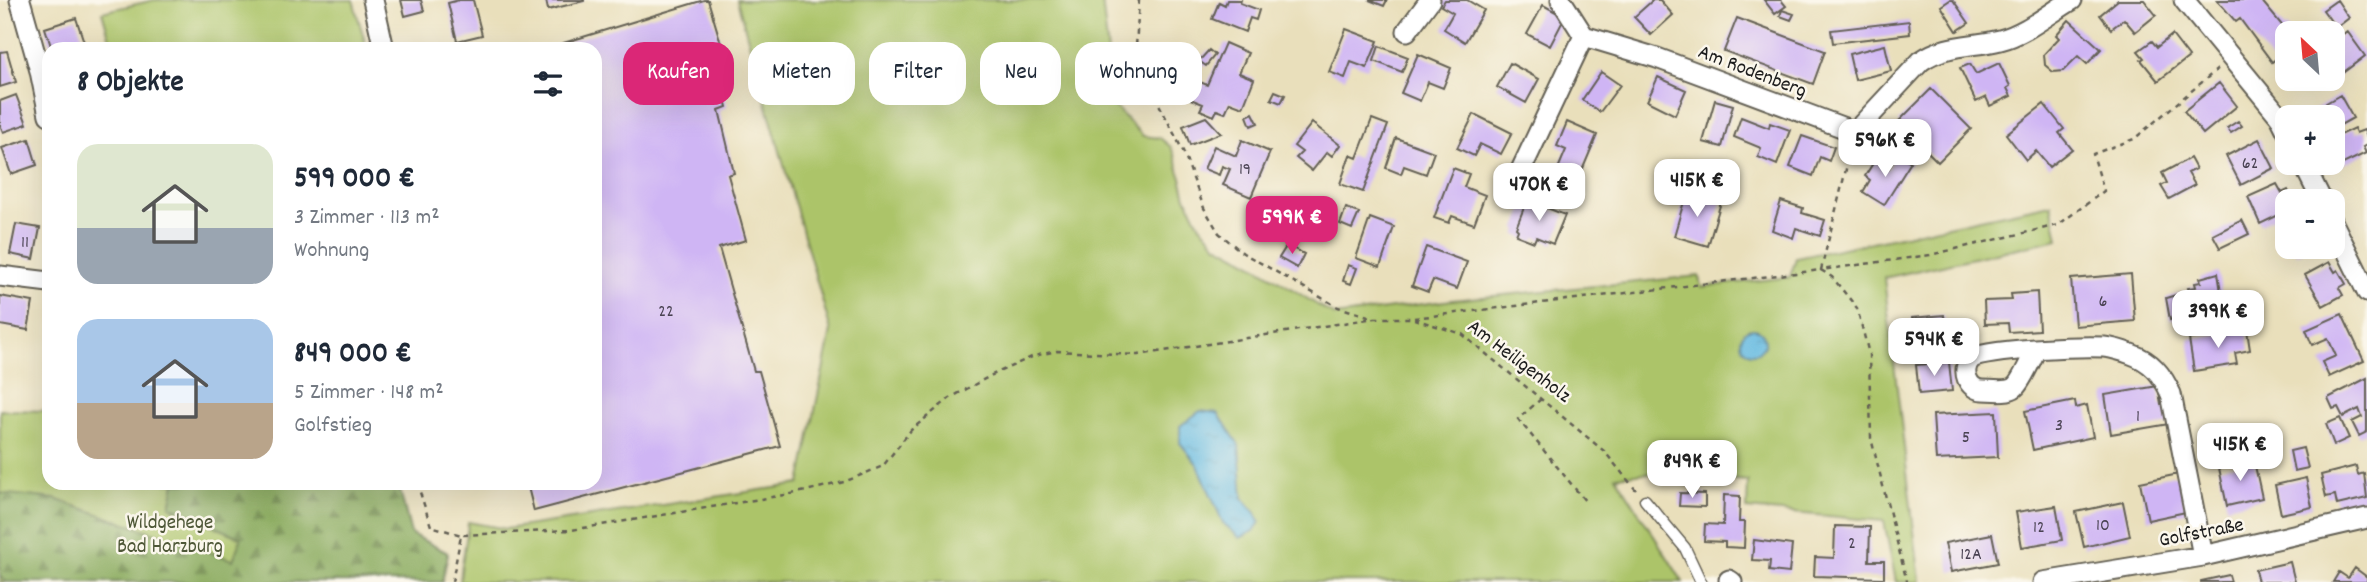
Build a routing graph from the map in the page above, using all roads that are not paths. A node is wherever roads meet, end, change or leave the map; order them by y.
1 (20, 0) edge
2 (373, 0) edge
3 (1430, 0) edge
4 (1561, 0) edge
5 (2072, 0) edge
6 (2184, 0) edge
7 (1408, 31) dead end
8 (1584, 36) junction
9 (382, 42) edge
10 (42, 81) edge
11 (2275, 111) edge
12 (1521, 170) dead end
13 (2345, 247) edge
14 (0, 276) edge
15 (42, 281) edge
16 (2367, 292) edge
17 (2036, 350) dead end
18 (1645, 500) road end
19 (2367, 518) edge
20 (2203, 556) junction
21 (1701, 582) edge
22 (2043, 582) edge

1 - 10 street
2 - 9 street
3 - 7 street
4 - 8 street
5 - 8 street, Am Rodenberg
6 - 11 street
8 - 12 street
13 - 16 street
14 - 15 street
17 - 20 street
18 - 21 lane
19 - 20 street, Golfstraße
20 - 22 street, Golfstraße

